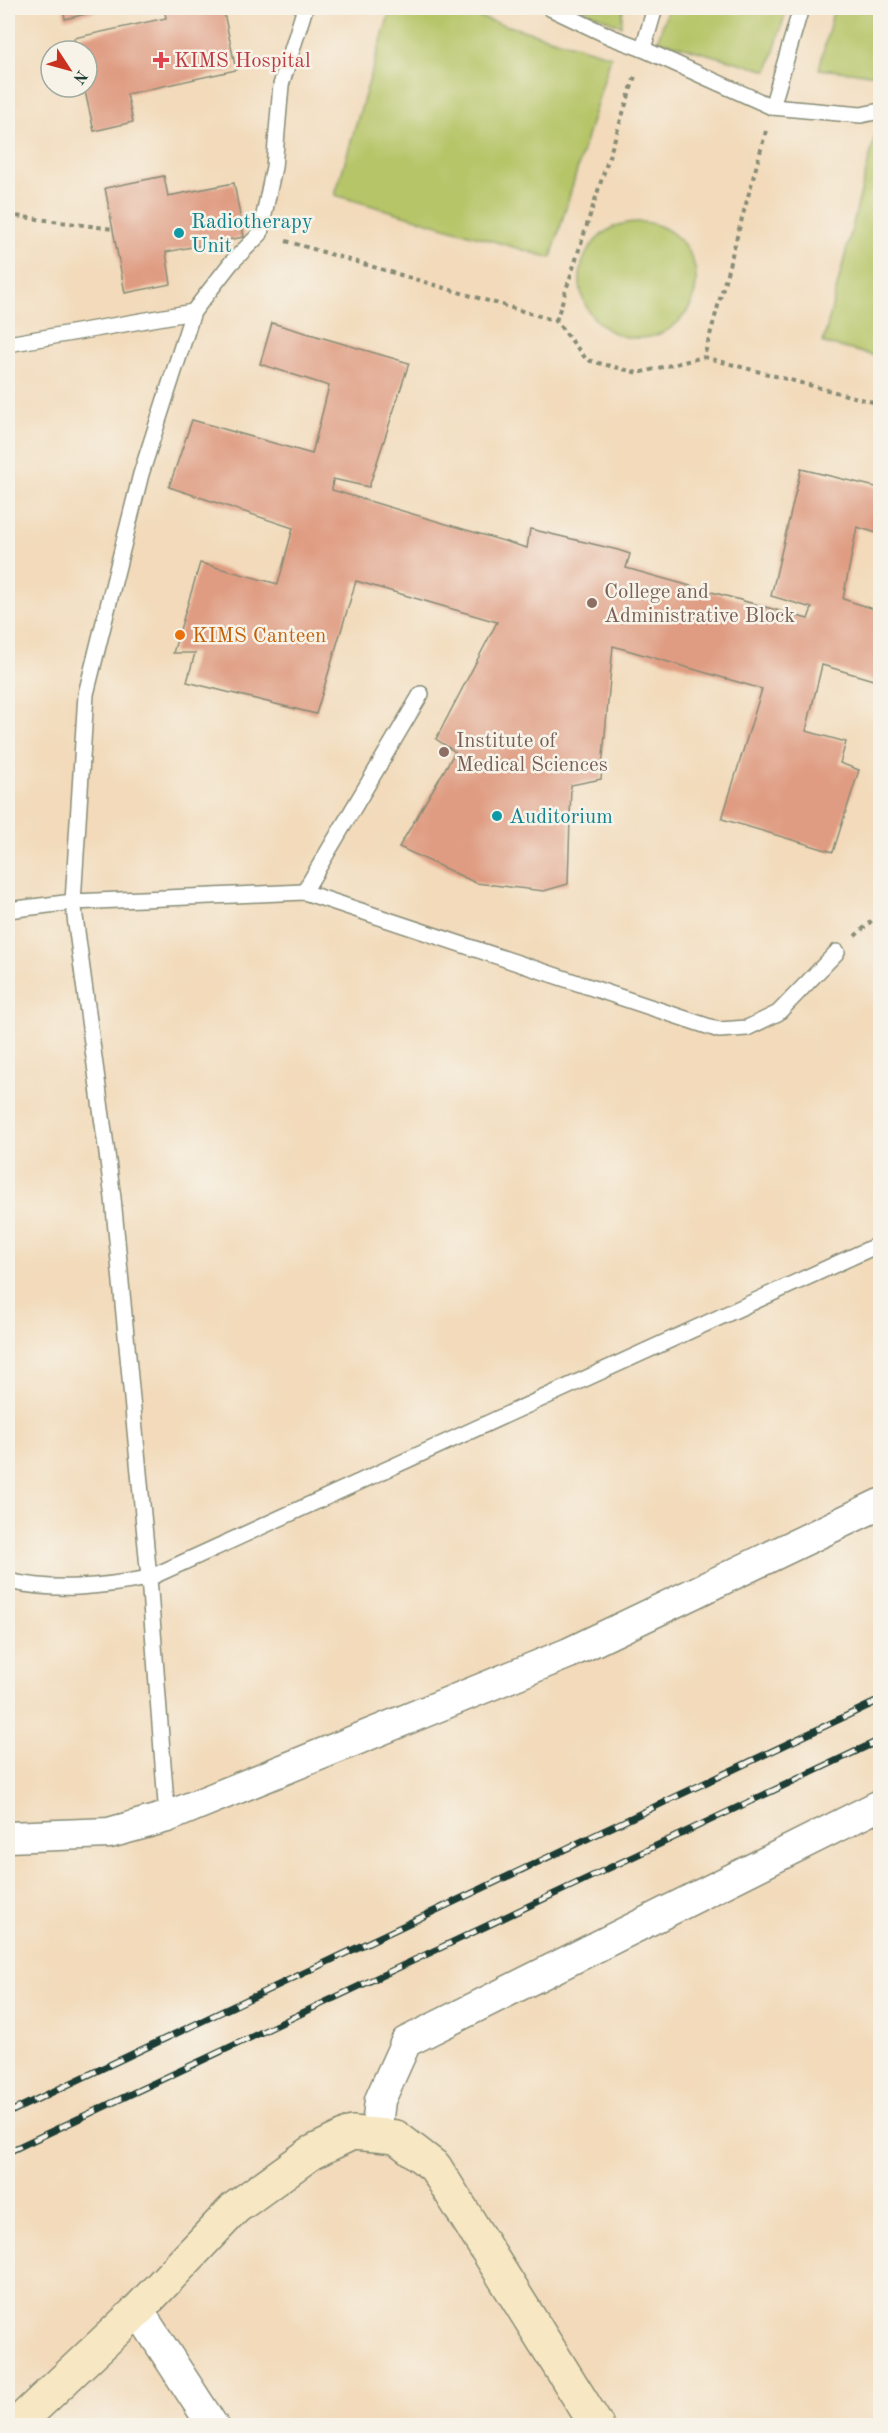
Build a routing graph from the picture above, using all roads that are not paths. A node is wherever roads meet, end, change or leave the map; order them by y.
1 (305, 8) edge
2 (550, 8) edge
3 (655, 8) edge
4 (801, 8) edge
5 (643, 49) junction
6 (772, 107) junction
7 (880, 111) edge
8 (193, 312) junction
9 (8, 344) edge
10 (421, 694) dead end
11 (304, 892) junction
12 (73, 902) junction
13 (8, 910) edge
14 (837, 952) dead end
15 (880, 1244) edge
16 (880, 1503) edge
17 (149, 1578) junction
18 (8, 1581) edge
19 (880, 1805) edge
20 (167, 1817) junction
21 (8, 1837) edge
22 (376, 2135) junction
23 (138, 2310) junction
24 (15, 2426) edge
25 (213, 2426) edge
26 (597, 2426) edge

1 - 8 lane
2 - 5 lane
3 - 5 lane
4 - 6 lane
5 - 6 lane
6 - 7 lane
8 - 9 lane
8 - 12 lane
10 - 11 lane
11 - 12 lane
11 - 14 lane
12 - 13 lane
12 - 17 lane
15 - 17 lane
16 - 20 street
17 - 18 lane
17 - 20 lane
19 - 22 street
20 - 21 street
22 - 23 street
22 - 26 street
23 - 24 street
23 - 25 street

